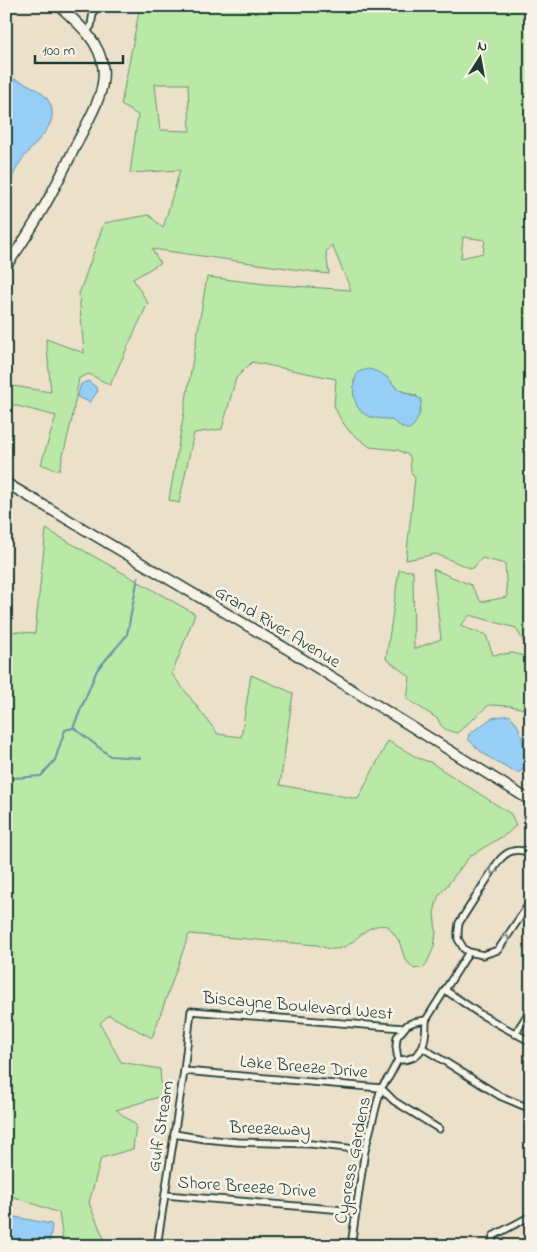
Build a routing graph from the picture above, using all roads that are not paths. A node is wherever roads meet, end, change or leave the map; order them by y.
1 (59, 6) edge
2 (94, 6) edge
3 (86, 32) junction
4 (6, 266) edge
5 (6, 483) edge
6 (531, 801) edge
7 (531, 843) edge
8 (528, 853) edge
9 (531, 901) edge
10 (469, 952) junction
11 (445, 990) junction
12 (531, 1009) edge
13 (191, 1011) joint
14 (426, 1020) junction
15 (403, 1028) junction
16 (515, 1034) junction
17 (531, 1042) edge
18 (423, 1048) junction
19 (398, 1060) junction
20 (184, 1071) junction
21 (381, 1088) junction
22 (531, 1109) edge
23 (439, 1129) dead end
24 (174, 1134) junction
25 (365, 1150) junction
26 (165, 1195) junction
27 (356, 1211) junction
28 (531, 1216) edge
29 (157, 1246) edge
30 (351, 1246) edge
31 (491, 1246) edge

1 - 3 main road
2 - 3 street
3 - 4 main road
5 - 6 main road, Grand River Avenue
7 - 8 street
8 -> 10 street
10 -> 9 street
10 - 11 street
11 - 14 street
11 - 16 street
12 - 16 street
13 - 15 street, Biscayne Boulevard West
13 - 20 street, Gulf Stream
14 - 15 street
14 - 18 street
15 - 19 street, Cypress Gardens
16 - 17 street
18 - 19 street
18 - 22 street
19 - 21 street, Cypress Gardens
20 - 21 street, Lake Breeze Drive
20 - 24 street, Gulf Stream
21 - 23 street, Lake Breeze Drive
21 - 25 street, Cypress Gardens
24 - 25 street, Breezeway
24 - 26 street, Gulf Stream
25 - 27 street, Cypress Gardens
26 - 27 street, Shore Breeze Drive
26 - 29 street, Gulf Stream
27 - 30 street, Cypress Gardens
28 - 31 street

